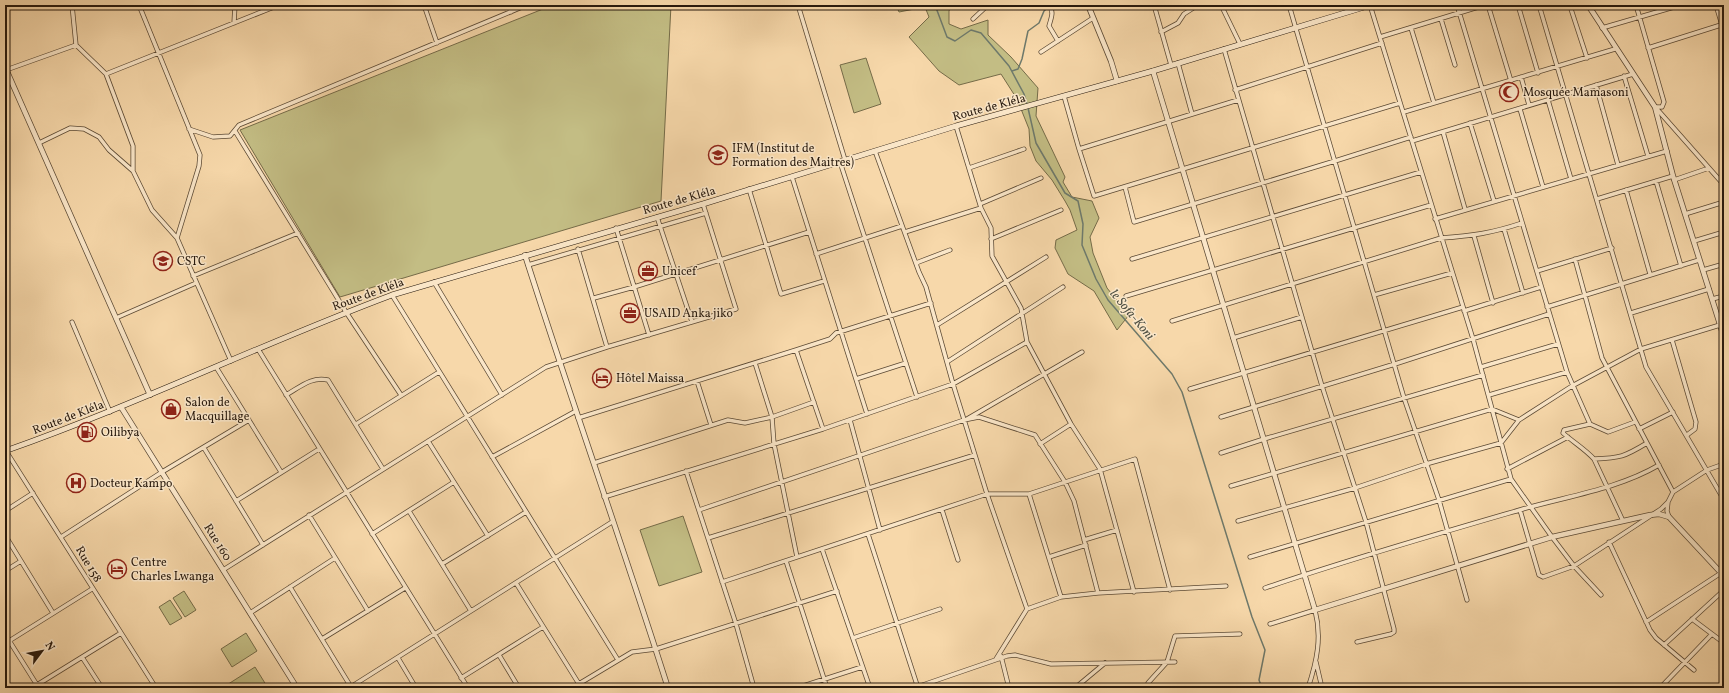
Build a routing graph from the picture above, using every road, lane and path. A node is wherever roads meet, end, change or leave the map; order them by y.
1 (72, 5) edge
2 (139, 5) edge
3 (235, 5) edge
4 (279, 5) edge
5 (425, 5) edge
6 (508, 5) edge
7 (527, 5) edge
8 (798, 5) edge
9 (988, 5) edge
10 (1048, 5) edge
11 (1088, 5) edge
12 (1154, 5) edge
13 (1198, 5) edge
14 (1221, 5) edge
15 (1289, 5) edge
16 (1370, 5) edge
17 (1457, 5) edge
18 (1486, 5) edge
19 (1518, 5) edge
20 (1539, 5) edge
21 (1572, 5) edge
22 (1588, 5) edge
23 (1636, 5) edge
24 (1682, 5) edge
25 (1716, 5) edge
26 (1356, 7) edge
27 (511, 12) junction
28 (1459, 13) junction
29 (1640, 17) junction
30 (1093, 18) junction
31 (973, 19) dead end
32 (1441, 19) junction
33 (234, 23) junction
34 (1723, 25) edge
35 (1295, 28) junction
36 (1411, 28) junction
37 (1602, 28) junction
38 (1161, 32) junction
39 (1724, 32) edge
40 (1380, 37) junction
41 (1058, 41) junction
42 (437, 43) junction
43 (1382, 43) junction
44 (1240, 44) junction
45 (76, 45) junction
46 (1648, 48) junction
47 (1224, 49) junction
48 (1616, 49) junction
49 (1041, 52) dead end
50 (159, 53) junction
51 (1587, 58) junction
52 (1178, 63) junction
53 (1171, 65) junction
54 (1306, 66) junction
55 (1455, 66) dead end
56 (1557, 67) junction
57 (6, 68) edge
58 (1153, 71) junction
59 (1538, 73) junction
60 (106, 74) junction
61 (1633, 74) junction
62 (1624, 76) junction
63 (1521, 78) junction
64 (1117, 81) junction
65 (1511, 81) junction
66 (1596, 85) junction
67 (1482, 89) junction
68 (1235, 90) junction
69 (1566, 94) junction
70 (1064, 96) junction
71 (1238, 100) junction
72 (1548, 100) junction
73 (1400, 103) junction
74 (1434, 103) junction
75 (1530, 105) junction
76 (1655, 108) junction
77 (1520, 109) junction
78 (1404, 112) junction
79 (1192, 114) junction
80 (1490, 118) junction
81 (1168, 122) junction
82 (1470, 123) junction
83 (956, 126) junction
84 (1324, 126) junction
85 (189, 129) junction
86 (235, 131) junction
87 (1443, 132) junction
88 (1411, 137) junction
89 (1412, 142) junction
90 (39, 143) junction
91 (1252, 147) junction
92 (1024, 149) dead end
93 (1078, 149) junction
94 (875, 151) junction
95 (1667, 151) junction
96 (1648, 156) junction
97 (842, 161) junction
98 (1335, 161) junction
99 (1618, 165) junction
100 (969, 168) junction
101 (1709, 168) junction
102 (133, 171) junction
103 (1182, 171) junction
104 (1421, 172) junction
105 (1589, 173) junction
106 (792, 176) junction
107 (1041, 178) dead end
108 (1674, 178) junction
109 (1571, 179) junction
110 (1656, 181) junction
111 (1262, 183) junction
112 (1724, 185) edge
113 (1125, 187) junction
114 (1543, 187) junction
115 (749, 189) junction
116 (1626, 190) junction
117 (1345, 194) junction
118 (1514, 196) junction
119 (1597, 198) junction
120 (1494, 201) junction
121 (1724, 202) edge
122 (1193, 203) junction
123 (703, 204) junction
124 (1431, 205) junction
125 (980, 206) junction
126 (1465, 209) junction
127 (1061, 210) dead end
128 (706, 213) junction
129 (1685, 214) junction
130 (1272, 216) junction
131 (657, 217) junction
132 (1435, 218) junction
133 (1522, 223) junction
134 (661, 226) junction
135 (902, 226) junction
136 (616, 228) junction
137 (1355, 229) junction
138 (1504, 229) junction
139 (809, 232) junction
140 (905, 232) junction
141 (1724, 232) edge
142 (298, 233) junction
143 (1474, 236) junction
144 (177, 238) junction
145 (618, 238) junction
146 (865, 238) junction
147 (1203, 238) junction
148 (1441, 238) junction
149 (991, 239) junction
150 (1694, 241) junction
151 (767, 245) junction
152 (1612, 248) junction
153 (578, 250) junction
154 (950, 250) dead end
155 (1282, 250) junction
156 (816, 254) junction
157 (525, 255) junction
158 (1046, 257) dead end
159 (1132, 259) dead end
160 (1575, 259) junction
161 (721, 260) junction
162 (1699, 260) junction
163 (1365, 261) junction
164 (916, 264) junction
165 (1724, 264) edge
166 (528, 265) junction
167 (1681, 266) junction
168 (1213, 270) junction
169 (1703, 270) junction
170 (1537, 271) junction
171 (1452, 273) junction
172 (676, 274) junction
173 (1650, 274) junction
174 (193, 276) junction
175 (824, 281) junction
176 (434, 282) junction
177 (1006, 282) junction
178 (196, 283) junction
179 (1292, 284) junction
180 (1622, 284) junction
181 (634, 287) junction
182 (1063, 287) dead end
183 (1541, 287) junction
184 (1709, 289) junction
185 (1523, 293) junction
186 (1374, 294) junction
187 (392, 295) junction
188 (1126, 296) dead end
189 (1585, 296) junction
190 (1724, 296) edge
191 (594, 298) junction
192 (1712, 299) junction
193 (931, 303) junction
194 (1493, 303) junction
195 (1224, 305) junction
196 (1547, 307) junction
197 (1464, 309) junction
198 (346, 312) junction
199 (1631, 313) junction
200 (1022, 314) junction
201 (1549, 314) junction
202 (890, 316) junction
203 (1302, 317) junction
204 (116, 318) junction
205 (1172, 321) dead end
206 (72, 322) dead end
207 (692, 322) junction
208 (937, 325) junction
209 (1720, 325) junction
210 (1385, 330) junction
211 (1723, 330) edge
212 (840, 332) junction
213 (649, 335) junction
214 (1233, 338) junction
215 (1724, 338) edge
216 (1473, 339) junction
217 (1672, 340) junction
218 (1027, 342) junction
219 (1558, 344) junction
220 (607, 347) junction
221 (258, 349) junction
222 (1642, 349) junction
223 (796, 350) junction
224 (1082, 352) dead end
225 (1312, 352) junction
226 (230, 361) junction
227 (559, 362) junction
228 (947, 362) junction
229 (906, 363) junction
230 (755, 364) junction
231 (1395, 364) junction
232 (216, 367) junction
233 (1481, 367) junction
234 (1608, 368) junction
235 (439, 372) junction
236 (1567, 372) junction
237 (1244, 373) junction
238 (1045, 374) junction
239 (1483, 375) junction
240 (856, 379) junction
241 (697, 382) junction
242 (953, 384) junction
243 (1322, 386) junction
244 (1572, 386) junction
245 (1190, 389) dead end
246 (150, 395) junction
247 (286, 395) junction
248 (401, 395) junction
249 (502, 395) junction
250 (1489, 395) junction
251 (917, 397) junction
252 (1404, 398) junction
253 (814, 402) junction
254 (1254, 406) junction
255 (121, 407) junction
256 (1492, 408) junction
257 (576, 411) junction
258 (110, 412) junction
259 (1673, 412) junction
260 (867, 414) junction
261 (468, 417) junction
262 (772, 417) junction
263 (1221, 417) dead end
264 (578, 418) junction
265 (1333, 419) junction
266 (249, 420) junction
267 (850, 420) junction
268 (964, 420) junction
269 (1519, 420) junction
270 (1635, 422) junction
271 (356, 424) junction
272 (1071, 424) junction
273 (1590, 424) junction
274 (711, 425) junction
275 (824, 429) junction
276 (1639, 429) junction
277 (1415, 431) junction
278 (1687, 435) junction
279 (1568, 437) junction
280 (1264, 439) junction
281 (428, 441) junction
282 (774, 444) junction
283 (1040, 444) junction
284 (1501, 444) junction
285 (1647, 444) junction
286 (204, 448) junction
287 (319, 449) junction
288 (6, 451) edge
289 (1221, 453) dead end
290 (1344, 454) junction
291 (975, 455) junction
292 (860, 456) junction
293 (492, 457) junction
294 (1594, 459) junction
295 (594, 463) junction
296 (1426, 464) junction
297 (1724, 464) edge
298 (1659, 466) junction
299 (384, 468) junction
300 (1100, 469) junction
301 (1507, 469) junction
302 (1707, 470) junction
303 (686, 471) junction
304 (162, 472) junction
305 (281, 472) junction
306 (1274, 473) junction
307 (1511, 479) junction
308 (454, 482) junction
309 (782, 482) junction
310 (1065, 482) junction
311 (1231, 486) dead end
312 (1607, 486) junction
313 (868, 488) junction
314 (1355, 488) junction
315 (346, 492) junction
316 (1673, 492) junction
317 (34, 493) junction
318 (987, 494) junction
319 (1029, 494) junction
320 (604, 497) junction
321 (1439, 500) junction
322 (1724, 500) edge
323 (236, 501) junction
324 (1668, 502) junction
325 (1284, 507) junction
326 (1530, 507) junction
327 (699, 510) junction
328 (942, 510) junction
329 (1520, 510) junction
330 (5, 511) edge
331 (409, 511) junction
332 (526, 512) junction
333 (788, 514) junction
334 (308, 515) junction
335 (1650, 515) junction
336 (1669, 518) junction
337 (1238, 521) dead end
338 (1623, 521) junction
339 (612, 522) junction
340 (1366, 522) junction
341 (880, 530) junction
342 (1117, 530) junction
343 (1448, 532) junction
344 (372, 534) junction
345 (868, 534) junction
346 (5, 535) edge
347 (488, 536) junction
348 (61, 537) junction
349 (1552, 537) junction
350 (708, 538) junction
351 (1084, 540) junction
352 (1295, 542) junction
353 (1610, 542) junction
354 (1530, 544) junction
355 (263, 545) junction
356 (1086, 545) junction
357 (822, 549) junction
358 (1374, 554) junction
359 (797, 557) junction
360 (1049, 557) junction
361 (1250, 557) dead end
362 (335, 558) junction
363 (555, 558) junction
364 (958, 560) dead end
365 (21, 561) junction
366 (786, 561) junction
367 (442, 564) junction
368 (1457, 566) junction
369 (1574, 566) junction
370 (223, 570) junction
371 (5, 571) edge
372 (1722, 574) edge
373 (1305, 575) junction
374 (722, 582) junction
375 (516, 583) junction
376 (1226, 586) dead end
377 (290, 587) junction
378 (405, 588) junction
379 (1264, 588) dead end
380 (1384, 588) junction
381 (92, 589) junction
382 (1170, 590) junction
383 (1724, 590) edge
384 (837, 591) junction
385 (1134, 592) junction
386 (1098, 593) junction
387 (1601, 595) dead end
388 (1061, 597) junction
389 (1467, 600) dead end
390 (800, 603) junction
391 (940, 609) dead end
392 (1027, 610) junction
393 (1315, 610) junction
394 (368, 611) junction
395 (471, 611) junction
396 (53, 613) junction
397 (250, 613) junction
398 (1692, 619) junction
399 (1646, 622) junction
400 (736, 624) junction
401 (897, 624) junction
402 (1270, 624) dead end
403 (543, 627) junction
404 (121, 633) junction
405 (5, 634) edge
406 (435, 634) junction
407 (1240, 634) dead end
408 (1712, 634) junction
409 (853, 638) junction
410 (322, 639) junction
411 (9, 641) junction
412 (1358, 642) dead end
413 (1724, 643) edge
414 (1664, 645) junction
415 (656, 649) junction
416 (1000, 653) junction
417 (499, 654) junction
418 (82, 657) junction
419 (1001, 657) junction
420 (398, 658) junction
421 (996, 659) junction
422 (618, 660) junction
423 (1316, 661) junction
424 (1167, 662) junction
425 (1175, 662) dead end
426 (1685, 662) junction
427 (1105, 663) junction
428 (862, 667) junction
429 (1694, 670) dead end
430 (461, 678) junction
431 (824, 679) junction
432 (578, 684) junction
433 (37, 685) junction
434 (1309, 686) edge
435 (350, 687) edge
436 (32, 688) edge
437 (102, 688) edge
438 (156, 688) edge
439 (297, 688) edge
440 (416, 688) edge
441 (468, 688) edge
442 (520, 688) edge
443 (572, 688) edge
444 (668, 688) edge
445 (754, 688) edge
446 (797, 688) edge
447 (827, 688) edge
448 (870, 688) edge
449 (917, 688) edge
450 (1009, 688) edge
451 (1075, 688) edge
452 (1149, 688) edge
453 (1315, 688) edge
454 (1322, 688) edge
455 (1660, 688) edge

1 - 45 street
2 - 50 street
3 - 33 street
4 - 33 street
5 - 42 street
6 - 27 street
7 - 27 street
8 - 97 street
9 - 31 street
10 - 41 street
11 - 30 street
12 - 38 street
13 - 38 street
14 - 44 street
15 - 35 street
16 - 26 main road, Route de Kléla
16 - 40 street
17 - 28 street
18 - 28 street
18 - 65 street
19 - 59 street
20 - 56 street
21 - 51 street
22 - 37 street
23 - 29 street
24 - 29 street
25 - 34 street
26 - 35 main road, Route de Kléla
27 - 42 street
28 - 32 street
28 - 67 street
29 - 37 street
29 - 46 street
30 - 41 street
30 - 64 street
32 - 36 street
32 - 55 street
33 - 50 street
34 - 39 street
34 - 46 street
35 - 44 main road, Route de Kléla
35 - 54 street
36 - 40 street
36 - 74 street
37 - 48 street
38 - 53 street
40 - 43 street
41 - 49 street
42 - 86 street
43 - 54 street
43 - 73 street
44 - 47 main road, Route de Kléla
45 - 57 street
45 - 60 street
46 - 76 street
47 - 52 main road, Route de Kléla
47 - 68 street
48 - 51 street
48 - 61 street
50 - 60 street
50 - 85 street
51 - 56 street
52 - 53 main road, Route de Kléla
52 - 79 street
53 - 58 main road, Route de Kléla
54 - 68 street
54 - 84 street
56 - 59 street
56 - 69 street
57 - 90 street
58 - 64 main road, Route de Kléla
58 - 81 street
59 - 63 street
60 - 102 street
61 - 62 street
61 - 76 street
62 - 66 street
62 - 96 street
63 - 65 street
63 - 75 street
64 - 70 main road, Route de Kléla
65 - 67 street
66 - 69 street
66 - 99 street
67 - 74 street
67 - 80 street
68 - 71 street
69 - 72 street
69 - 105 street
70 - 83 main road, Route de Kléla
70 - 93 street
71 - 79 street
71 - 91 street
72 - 75 street
72 - 109 street
73 - 78 street
73 - 84 street
74 - 78 street
75 - 77 street
76 - 95 street
76 - 101 street
77 - 80 street
77 - 114 street
78 - 88 street
79 - 81 street
80 - 82 street
80 - 118 street
81 - 93 street
81 - 103 street
82 - 87 street
82 - 120 street
83 - 94 main road, Route de Kléla
83 - 100 street
84 - 91 street
84 - 98 street
85 - 86 street
85 - 144 street
86 - 142 street
87 - 89 street
87 - 126 street
88 - 89 street
88 - 98 street
89 - 104 street
90 - 102 street
90 - 204 street
91 - 103 street
91 - 111 street
92 - 100 street
93 - 113 street
94 - 97 main road, Route de Kléla
94 - 135 street
95 - 96 street
95 - 108 street
96 - 99 street
97 - 106 main road, Route de Kléla
97 - 146 street
98 - 111 street
98 - 117 street
99 - 105 street
100 - 125 street
101 - 108 street
101 - 112 street
102 - 144 street
103 - 113 street
103 - 122 street
104 - 117 street
104 - 124 street
105 - 109 street
105 - 119 street
106 - 115 main road, Route de Kléla
106 - 139 street
107 - 125 street
108 - 110 street
108 - 129 street
109 - 114 street
110 - 116 street
110 - 167 street
111 - 122 street
111 - 130 street
113 - 122 street
114 - 118 street
115 - 123 main road, Route de Kléla
115 - 151 street
116 - 119 street
116 - 173 street
117 - 130 street
117 - 137 street
118 - 120 street
118 - 133 street
119 - 152 street
120 - 126 street
121 - 129 street
122 - 147 street
123 - 128 street
123 - 131 main road, Route de Kléla
124 - 132 street
124 - 137 street
125 - 140 street
125 - 149 street
126 - 132 street
127 - 149 street
128 - 134 street
128 - 161 street
129 - 150 street
130 - 147 street
130 - 155 street
131 - 134 street
131 - 136 main road, Route de Kléla
132 - 148 street
133 - 138 street
133 - 170 street
134 - 145 street
134 - 172 street
135 - 140 street
135 - 146 street
136 - 145 street
136 - 157 main road, Route de Kléla
137 - 155 street
137 - 163 street
138 - 143 street
138 - 185 street
139 - 151 street
139 - 156 street
140 - 164 street
141 - 150 street
142 - 174 street
142 - 198 street
143 - 148 street
143 - 194 street
144 - 174 street
145 - 153 street
145 - 181 street
146 - 156 street
146 - 202 street
147 - 159 street
147 - 168 street
148 - 163 street
148 - 171 street
149 - 177 street
150 - 162 street
151 - 161 street
151 - 175 street
152 - 160 street
152 - 180 street
153 - 166 street
153 - 191 street
154 - 164 street
155 - 168 street
155 - 179 street
156 - 175 street
157 - 166 street
157 - 176 main road, Route de Kléla
158 - 177 street
160 - 170 street
160 - 189 street
161 - 172 street
161 - 207 street
162 - 167 street
162 - 169 street
163 - 179 street
163 - 186 street
164 - 193 street
165 - 169 street
166 - 227 street
167 - 173 street
168 - 188 street
168 - 195 street
169 - 184 street
170 - 183 street
171 - 186 street
171 - 197 street
172 - 181 street
172 - 207 street
173 - 180 street
174 - 178 street
175 - 212 street
176 - 187 main road, Route de Kléla
176 - 249 street
177 - 200 street
177 - 208 street
178 - 204 street
178 - 226 street
179 - 195 street
179 - 203 street
180 - 189 street
180 - 199 street
181 - 191 street
181 - 213 street
182 - 200 street
183 - 185 street
183 - 196 street
184 - 192 street
184 - 199 street
185 - 194 street
186 - 210 street
187 - 198 main road, Route de Kléla
187 - 235 street
189 - 196 street
189 - 234 street
190 - 192 street
191 - 220 street
192 - 209 street
193 - 202 street
193 - 208 street
194 - 197 street
195 - 205 street
195 - 214 street
196 - 201 street
197 - 210 street
197 - 216 street
198 - 221 main road, Route de Kléla
198 - 248 street
199 - 222 street
200 - 218 street
200 - 228 street
201 - 216 street
201 - 219 street
202 - 212 street
202 - 229 street
203 - 214 street
203 - 225 street
204 - 246 street
206 - 258 street
207 - 213 street
208 - 228 street
209 - 211 street
209 - 217 street
210 - 225 street
210 - 231 street
211 - 215 street
212 - 223 street
212 - 240 street
213 - 220 street
214 - 237 street
216 - 231 street
216 - 233 street
217 - 222 street
217 - 278 street
218 - 238 street
218 - 242 street
219 - 233 street
219 - 236 street
220 - 227 street
221 - 226 main road, Route de Kléla
221 - 247 street
222 - 234 street
222 - 259 street
223 - 230 street
223 - 253 street
224 - 238 street
225 - 237 street
225 - 243 street
226 - 232 main road, Route de Kléla
227 - 249 street
227 - 257 street
228 - 242 street
229 - 240 street
229 - 251 street
230 - 241 street
230 - 262 street
231 - 243 street
231 - 252 street
232 - 246 main road, Route de Kléla
232 - 266 street
233 - 239 street
234 - 244 street
234 - 270 street
235 - 248 street
235 - 261 street
236 - 244 street
236 - 250 street
237 - 245 street
237 - 254 street
238 - 268 street
238 - 272 street
239 - 250 street
239 - 252 street
240 - 260 street
241 - 264 street
241 - 274 street
242 - 251 street
242 - 268 street
243 - 254 street
243 - 265 street
244 - 269 street
244 - 273 street
246 - 255 main road, Route de Kléla
247 - 271 street
247 - 287 street
248 - 271 street
249 - 261 street
250 - 256 street
251 - 260 street
252 - 265 street
252 - 277 street
253 - 262 street
253 - 275 street
254 - 263 street
254 - 280 street
255 - 258 main road, Route de Kléla
255 - 304 street, Rue 160
256 - 269 street
256 - 277 street
256 - 284 street
257 - 264 street
257 - 293 street
258 - 288 main road, Route de Kléla
259 - 276 street
259 - 278 street
260 - 267 street
261 - 281 street
261 - 293 street
262 - 274 street
262 - 282 street
264 - 295 street
265 - 280 street
265 - 290 street
266 - 286 street
266 - 305 street
267 - 275 street
267 - 292 street
268 - 283 street
268 - 291 street
268 - 292 street
269 - 284 street
270 - 273 street
270 - 276 street
271 - 299 street
272 - 283 street
272 - 300 street
273 - 279 street
274 - 295 street
275 - 282 street
276 - 285 street
277 - 290 street
277 - 296 street
278 - 302 street
279 - 294 street
279 - 301 street
280 - 289 street
280 - 306 street
281 - 299 street
281 - 308 street
282 - 303 street
282 - 309 street
283 - 310 street
284 - 296 street
284 - 301 street
285 - 294 street
285 - 298 street
286 - 304 street
286 - 323 street
287 - 305 street
287 - 315 street
288 - 317 street, Rue 158
290 - 306 street
290 - 314 street
291 - 313 street
291 - 318 street
292 - 309 street
292 - 313 street
293 - 332 street
294 - 312 street
295 - 320 street
296 - 314 street
296 - 321 street
297 - 302 street
298 - 312 street
298 - 316 street
299 - 315 street
300 - 310 street
300 - 342 street
300 - 382 street
301 - 307 street
302 - 316 street
302 - 322 street
303 - 320 street
303 - 327 street
304 - 348 street
304 - 370 street, Rue 160
305 - 323 street
306 - 311 street
306 - 325 street
307 - 321 street
307 - 326 street
308 - 331 street
308 - 347 street
309 - 327 street
309 - 333 street
310 - 319 street
310 - 351 street
312 - 326 street
312 - 338 street
313 - 333 street
313 - 341 street
314 - 325 street
314 - 340 street
315 - 334 street
315 - 344 street
316 - 324 street
317 - 330 street
317 - 348 street, Rue 158
318 - 319 street
318 - 328 street
318 - 392 street
319 - 360 street
320 - 339 street
321 - 340 street
321 - 343 street
323 - 355 street
324 - 335 street
324 - 336 street
325 - 337 street
325 - 352 street
326 - 329 street
326 - 349 street
327 - 350 street
328 - 341 street
328 - 364 street
329 - 343 street
329 - 354 street
331 - 344 street
331 - 367 street
332 - 347 street
332 - 363 street
333 - 350 street
333 - 359 street
334 - 355 street
334 - 362 street
335 - 336 street
335 - 338 street
335 - 353 street
336 - 372 street
338 - 349 street
339 - 363 street
339 - 415 street
340 - 352 street
340 - 358 street
341 - 345 street
342 - 351 street
342 - 385 street
343 - 358 street
343 - 368 street
344 - 378 street
345 - 357 street
345 - 401 street
346 - 365 street
347 - 367 street
348 - 381 street, Rue 158
349 - 354 street
349 - 369 street
350 - 374 street
351 - 356 street
352 - 361 street
352 - 373 street
353 - 369 street
353 - 399 street
354 - 368 street
354 - 369 street
355 - 370 street
356 - 360 street
356 - 386 street
357 - 359 street
357 - 384 street
358 - 373 street
358 - 380 street
359 - 366 street
360 - 388 street
362 - 377 street
362 - 394 street
363 - 375 street
363 - 422 street
365 - 371 street
365 - 396 street
366 - 374 street
366 - 390 street
367 - 395 street
368 - 380 street
368 - 389 street
369 - 387 street
370 - 397 street, Rue 160
372 - 399 street
373 - 379 street
373 - 393 street
374 - 400 street
375 - 395 street
375 - 403 street
376 - 382 street
377 - 397 street
377 - 410 street
378 - 394 street
378 - 406 street
380 - 393 street
380 - 412 street
381 - 396 street
381 - 404 street, Rue 158
382 - 385 street
383 - 398 street
384 - 390 street
384 - 409 street
385 - 386 street
386 - 388 street
388 - 392 street
390 - 400 street
390 - 431 street
391 - 401 street
392 - 416 street
393 - 402 street
393 - 423 street
394 - 410 street
395 - 406 street
396 - 411 street
397 - 439 street, Rue 160
398 - 408 street
398 - 414 street
399 - 414 street
400 - 415 street
400 - 445 street
401 - 409 street
401 - 449 street
403 - 417 street
403 - 432 street
404 - 418 street
404 - 438 street, Rue 158
405 - 411 street
406 - 420 street
406 - 430 street
407 - 424 street
408 - 413 street
408 - 426 street
409 - 428 street
410 - 435 street
411 - 433 street
414 - 426 street
415 - 422 street
415 - 444 street
416 - 419 street
416 - 421 street
417 - 430 street
417 - 442 street
418 - 433 street
418 - 437 street
419 - 421 street
419 - 427 street
419 - 450 street
420 - 435 street
420 - 440 street
421 - 449 street
422 - 432 street
423 - 434 street
423 - 454 street
424 - 425 street
424 - 427 street
424 - 452 street
426 - 429 street
426 - 455 street
427 - 451 street
428 - 431 street
428 - 448 street
430 - 441 street
431 - 446 street
431 - 447 street
432 - 443 street
433 - 436 street
434 - 453 street

